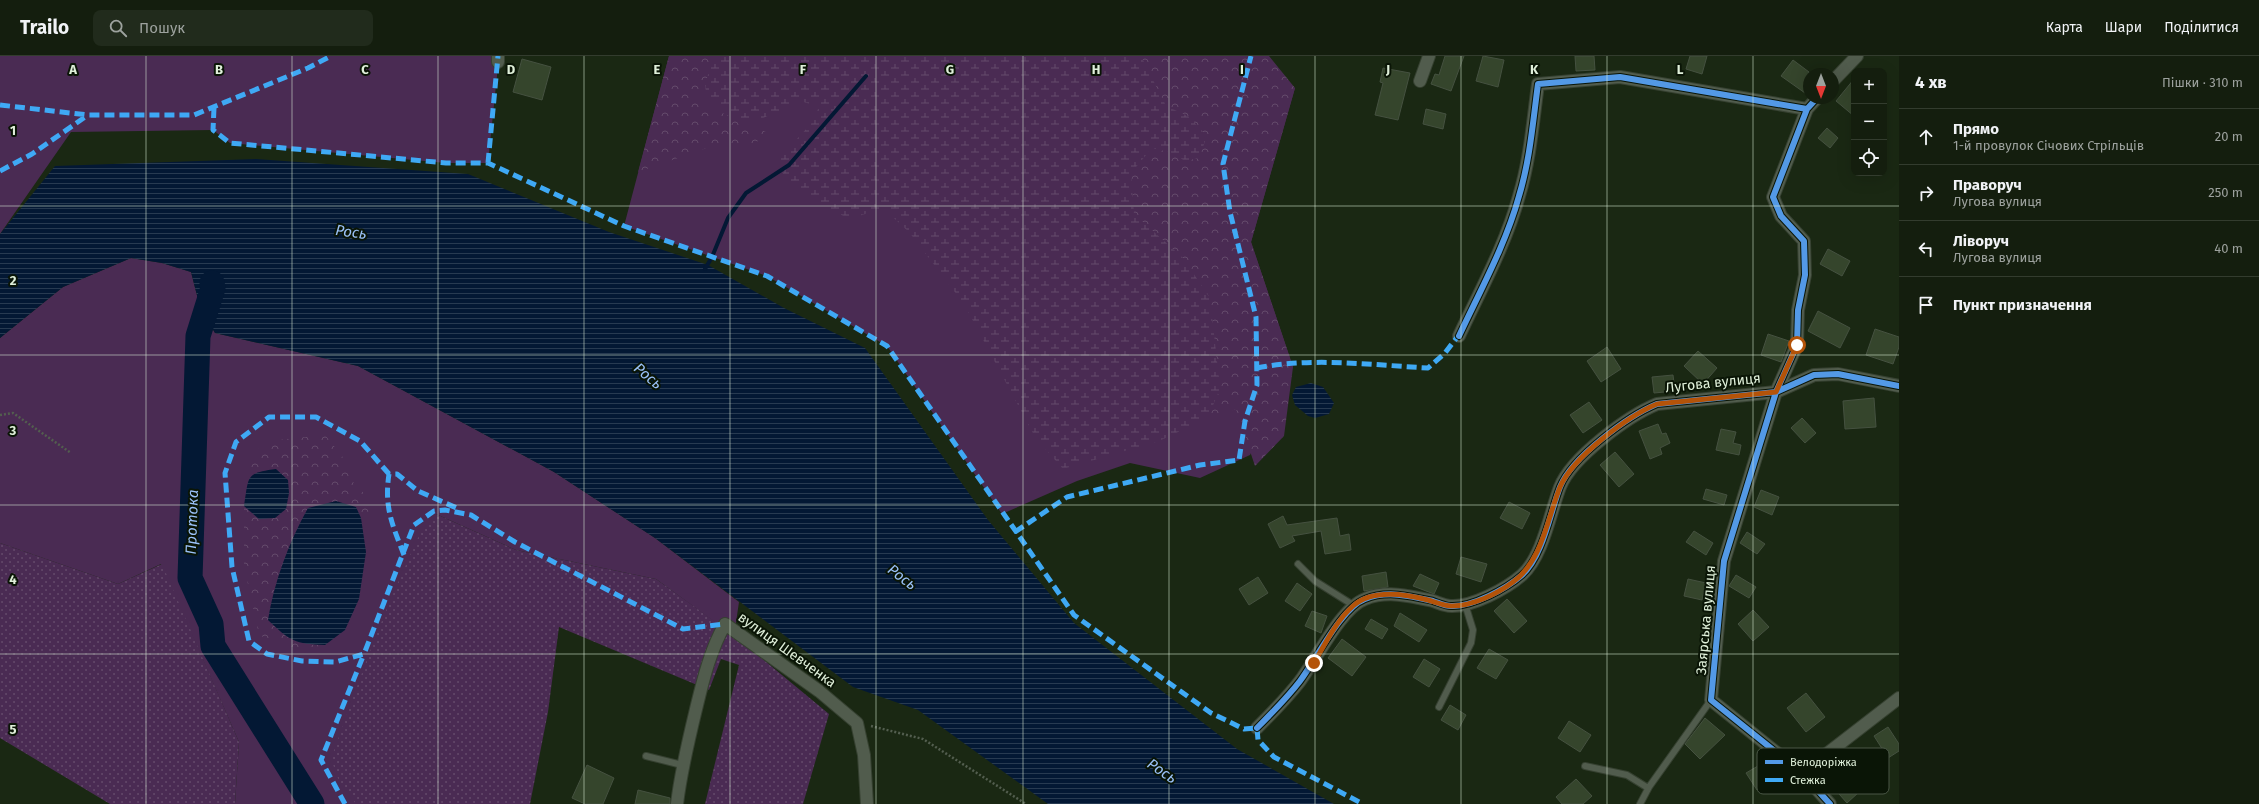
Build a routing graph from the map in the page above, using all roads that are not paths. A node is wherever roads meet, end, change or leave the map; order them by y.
1 (1429, 56) edge
2 (1857, 56) edge
3 (1839, 76) edge
4 (1420, 81) dead end
5 (1812, 104) edge
6 (1807, 109) junction
7 (1459, 336) dead end
8 (1899, 386) edge
9 (1776, 392) junction
10 (1298, 564) dead end
11 (1465, 604) junction
12 (1353, 605) junction
13 (1899, 698) edge
14 (1711, 700) junction
15 (1439, 707) dead end
16 (1257, 728) dead end
17 (1771, 748) edge
18 (1834, 748) edge
19 (646, 756) dead end
20 (682, 765) junction
21 (1585, 766) dead end
22 (1648, 788) junction
23 (1821, 794) edge
24 (677, 804) edge
25 (867, 804) edge
26 (1640, 804) edge
27 (1830, 804) edge

1 - 4 street
2 - 3 street
5 - 6 street
6 - 7 street
6 - 9 street, Заярська вулиця
8 - 9 street, Лугова вулиця
9 - 11 street, Лугова вулиця
9 - 14 street, Заярська вулиця
10 - 12 lane
11 - 12 street, Лугова вулиця
11 - 15 lane
12 - 16 street, Лугова вулиця
13 - 18 street
14 - 17 street
14 - 22 lane
19 - 20 lane
20 - 24 street, вулиця Шевченка
20 - 25 street, вулиця Шевченка
21 - 22 lane
22 - 26 lane
23 - 27 street

